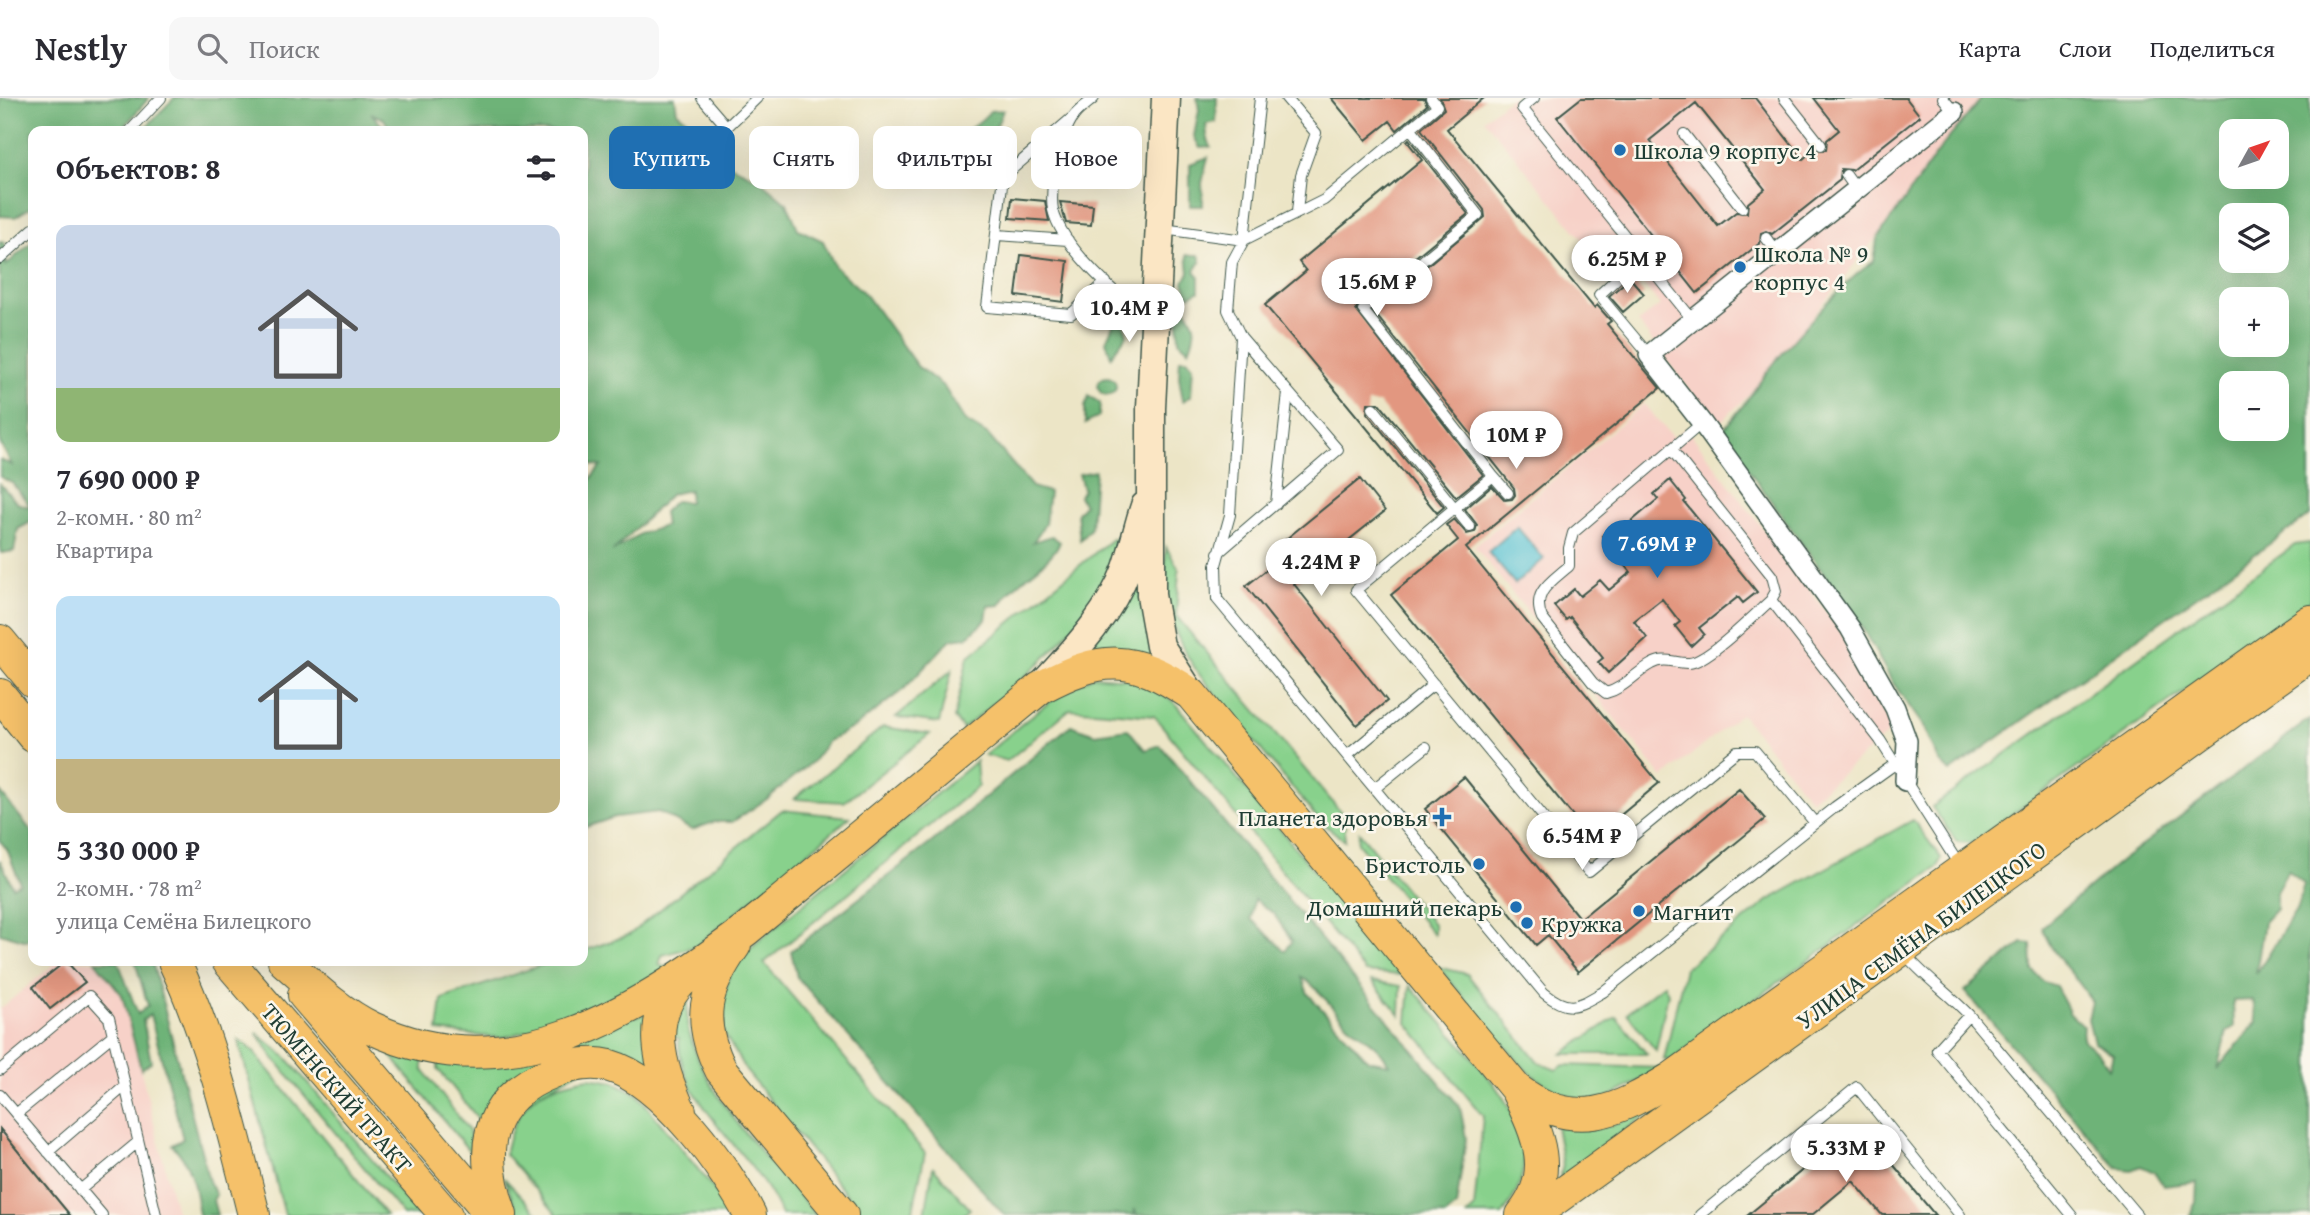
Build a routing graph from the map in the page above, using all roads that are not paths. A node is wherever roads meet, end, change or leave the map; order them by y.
1 (161, 98) edge
2 (702, 98) edge
3 (757, 98) edge
4 (1094, 98) edge
5 (1166, 98) edge
6 (1260, 98) edge
7 (1286, 98) edge
8 (1431, 98) edge
9 (1534, 98) edge
10 (1784, 98) edge
11 (1948, 105) edge
12 (1073, 117) junction
13 (135, 126) edge
14 (1410, 128) junction
15 (1684, 134) dead end
16 (1821, 145) dead end
17 (1742, 208) dead end
18 (1297, 212) junction
19 (1159, 229) junction
20 (28, 234) edge
21 (997, 235) junction
22 (1068, 240) junction
23 (1244, 240) junction
24 (0, 259) edge
25 (1624, 272) dead end
26 (1106, 282) junction
27 (1692, 319) junction
28 (1154, 324) junction
29 (1241, 337) junction
30 (1649, 355) junction
31 (1288, 392) junction
32 (1373, 408) dead end
33 (1702, 423) junction
34 (1671, 449) junction
35 (1493, 476) junction
36 (1150, 490) junction
37 (1508, 493) dead end
38 (1276, 504) junction
39 (1455, 508) junction
40 (1470, 527) dead end
41 (1218, 553) junction
42 (1771, 600) junction
43 (2310, 621) edge
44 (0, 641) edge
45 (2310, 655) edge
46 (28, 675) edge
47 (1434, 684) junction
48 (1040, 688) junction
49 (1191, 694) junction
50 (0, 695) edge
51 (28, 730) edge
52 (1426, 747) dead end
53 (1348, 755) junction
54 (1900, 773) junction
55 (1375, 788) junction
56 (1815, 823) junction
57 (1962, 869) junction
58 (746, 930) junction
59 (1901, 950) junction
60 (702, 962) junction
61 (176, 966) edge
62 (232, 966) edge
63 (279, 966) edge
64 (291, 966) edge
65 (1969, 1015) junction
66 (113, 1035) junction
67 (0, 1070) edge
68 (125, 1086) junction
69 (1516, 1089) junction
70 (0, 1095) edge
71 (16, 1114) junction
72 (686, 1125) junction
73 (138, 1142) junction
74 (48, 1152) junction
75 (80, 1190) junction
76 (102, 1215) edge
77 (156, 1215) edge
78 (254, 1215) edge
79 (446, 1215) edge
80 (492, 1215) edge
81 (500, 1215) edge
82 (750, 1215) edge
83 (842, 1215) edge
84 (1522, 1215) edge
85 (1533, 1215) edge
86 (1700, 1215) edge
87 (1960, 1215) edge
88 (2072, 1215) edge
89 (2137, 1215) edge

1 - 13 lane
2 - 3 lane
4 - 12 lane
5 - 19 main road
6 - 23 lane
7 - 18 lane
8 - 14 lane
9 - 27 lane
10 - 16 lane
11 - 27 street
12 - 21 lane
12 - 22 lane
14 - 18 lane
14 - 35 lane
15 - 17 lane
18 - 23 lane
19 - 23 lane
19 - 28 main road
20 - 24 lane
21 - 22 lane
21 - 26 lane
22 - 26 lane
23 - 29 lane
25 - 30 lane
26 - 28 lane
27 - 30 street
28 - 36 main road
29 - 31 lane
29 - 41 lane
30 - 33 street
31 - 38 lane
31 - 38 lane
32 - 39 lane
33 - 34 lane
33 - 54 street
34 - 42 lane
34 - 42 lane
35 - 37 lane
35 - 39 lane
36 - 48 main road
36 - 49 main road
38 - 41 lane
39 - 40 lane
39 - 47 lane
41 - 53 lane
42 - 54 lane
43 - 57 main road, УЛИЦА СЕМЁНА БИЛЕЦКОГО
44 - 46 main road
45 - 59 main road, УЛИЦА СЕМЁНА БИЛЕЦКОГО
47 - 53 lane
47 - 56 lane
48 - 49 main road
48 - 58 main road
49 - 69 main road
50 - 51 main road
52 - 55 lane
53 - 55 lane
54 - 56 lane
54 - 57 lane
55 - 56 lane
57 - 69 main road, УЛИЦА СЕМЁНА БИЛЕЦКОГО
58 - 60 main road
58 - 83 main road
59 - 65 lane
59 - 85 main road, УЛИЦА СЕМЁНА БИЛЕЦКОГО
60 - 64 main road
60 - 72 main road
61 - 78 main road
62 - 79 main road, ТЮМЕНСКИЙ ТРАКТ
63 - 80 main road, ТЮМЕНСКИЙ ТРАКТ
65 - 88 lane
65 - 89 lane
66 - 67 lane
66 - 68 lane
66 - 71 lane
68 - 73 lane
68 - 74 lane
69 - 84 main road
70 - 71 lane
71 - 74 lane
72 - 81 main road
72 - 82 main road
73 - 75 lane
73 - 77 lane
74 - 75 lane
75 - 76 lane
86 - 87 lane

